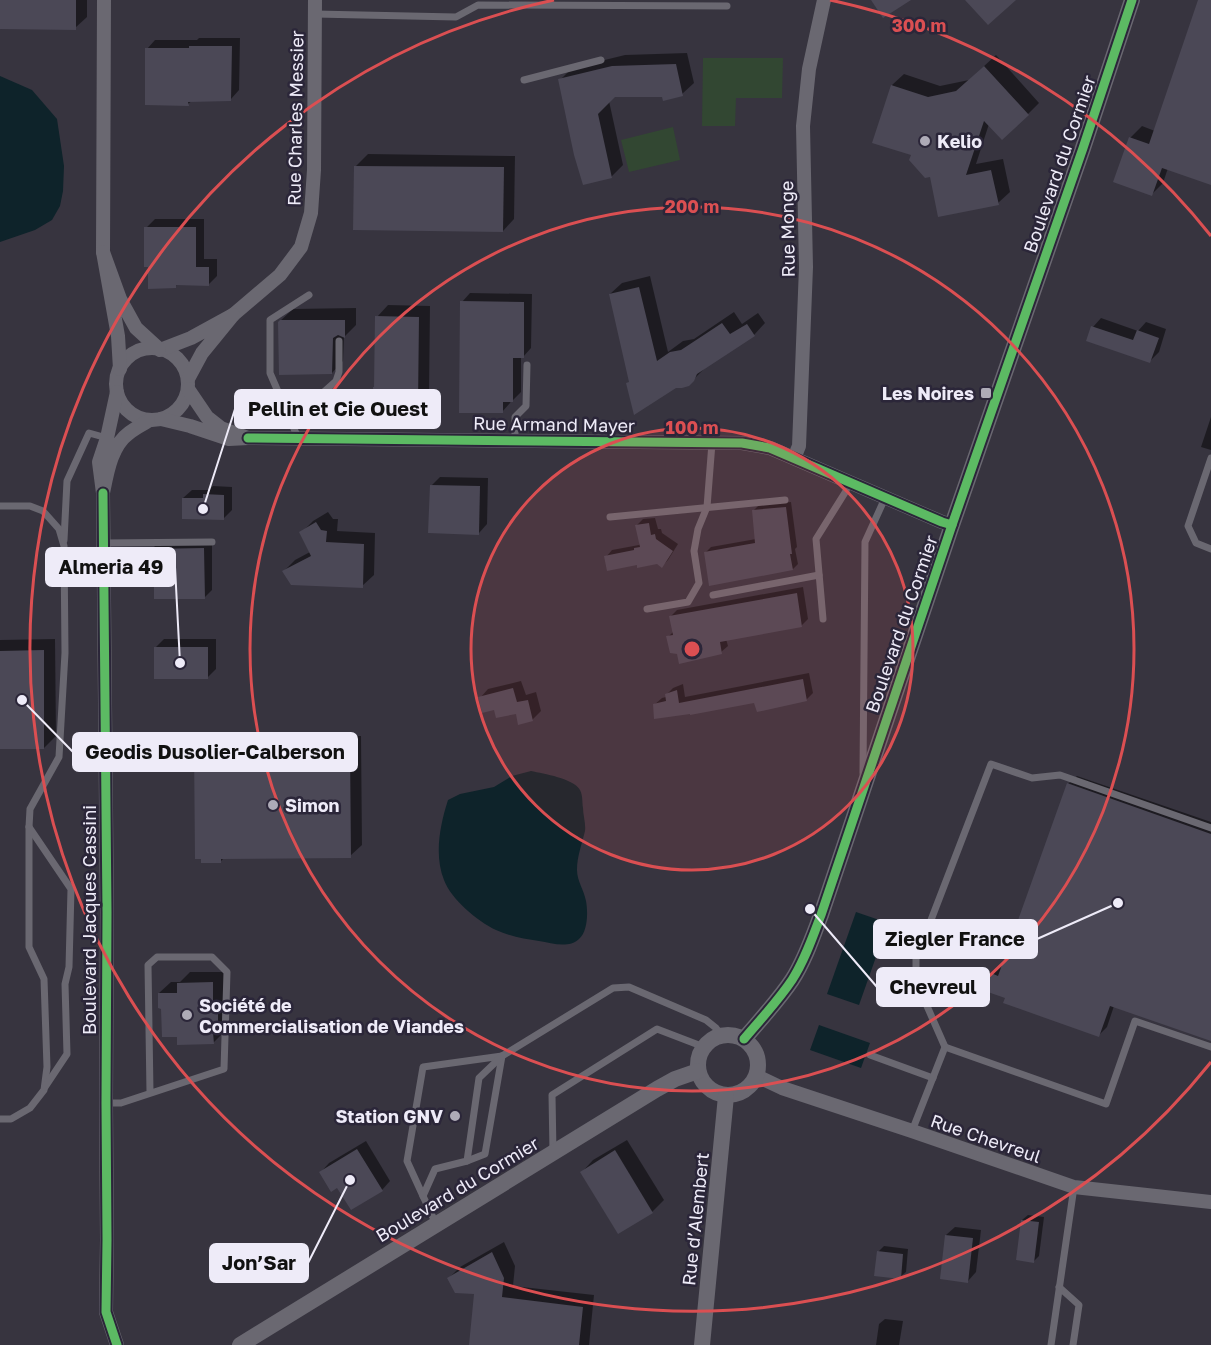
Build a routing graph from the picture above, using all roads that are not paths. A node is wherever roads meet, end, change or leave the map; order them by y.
1 (104, 0) edge
2 (824, 0) edge
3 (1132, 0) edge
4 (727, 6) dead end
5 (315, 7) edge
6 (601, 60) dead end
7 (524, 80) dead end
8 (103, 252) junction
9 (309, 295) dead end
10 (233, 315) junction
11 (339, 341) dead end
12 (159, 349) junction
13 (527, 365) dead end
14 (120, 369) junction
15 (188, 384) junction
16 (117, 392) junction
17 (155, 420) junction
18 (290, 422) junction
19 (106, 438) junction
20 (248, 438) junction
21 (298, 438) junction
22 (515, 441) junction
23 (712, 442) junction
24 (794, 458) junction
25 (1211, 458) edge
26 (849, 482) junction
27 (103, 493) junction
28 (885, 498) junction
29 (785, 500) dead end
30 (0, 506) edge
31 (707, 507) junction
32 (610, 517) dead end
33 (952, 525) junction
34 (212, 542) dead end
35 (103, 543) junction
36 (64, 546) junction
37 (1211, 549) edge
38 (819, 575) junction
39 (713, 595) dead end
40 (647, 609) dead end
41 (823, 619) dead end
42 (863, 791) junction
43 (29, 827) junction
44 (1211, 828) edge
45 (722, 1036) junction
46 (744, 1040) junction
47 (704, 1047) junction
48 (945, 1047) junction
49 (1211, 1047) edge
50 (870, 1055) dead end
51 (502, 1056) junction
52 (698, 1071) junction
53 (757, 1076) junction
54 (933, 1078) junction
55 (44, 1090) junction
56 (150, 1092) junction
57 (726, 1096) junction
58 (106, 1103) junction
59 (0, 1119) edge
60 (912, 1131) junction
61 (553, 1153) junction
62 (466, 1161) junction
63 (1074, 1187) junction
64 (423, 1196) junction
65 (1211, 1202) edge
66 (436, 1224) junction
67 (1059, 1287) junction
68 (117, 1345) edge
69 (240, 1345) edge
70 (702, 1345) edge
71 (1051, 1345) edge
72 (1072, 1345) edge

1 - 8 street
2 - 24 street, Rue Monge
3 - 33 street, Boulevard du Cormier
4 - 5 lane
5 - 10 street, Rue Charles Messier
6 - 7 lane
8 - 12 street
8 - 14 street
9 - 18 lane
10 - 12 street, Rue Charles Messier
10 - 15 street, Rue Charles Messier
11 - 18 lane
12 - 14 street
12 - 15 street
13 - 22 lane
14 - 16 street
15 - 17 street
15 - 20 street, Rue Armand Mayer
16 - 17 street
16 - 19 street, Boulevard Jacques Cassini
17 - 20 street, Rue Armand Mayer
17 - 27 street, Boulevard Jacques Cassini
18 - 21 lane
19 - 27 street, Boulevard Jacques Cassini
19 - 36 lane
20 - 21 street, Rue Armand Mayer
21 - 22 street, Rue Armand Mayer
22 - 23 street, Rue Armand Mayer
23 - 24 street, Rue Armand Mayer
23 - 31 lane
24 - 26 street, Rue Armand Mayer
25 - 37 lane
26 - 28 street, Rue Armand Mayer
26 - 38 lane
27 - 35 street, Boulevard Jacques Cassini
28 - 33 street, Rue Armand Mayer
28 - 42 lane
29 - 31 lane
30 - 36 lane
31 - 32 lane
31 - 40 lane
33 - 42 street, Boulevard du Cormier
34 - 35 lane
35 - 58 street, Boulevard Jacques Cassini
36 - 43 lane
38 - 39 lane
38 - 41 lane
42 - 46 street, Boulevard du Cormier
43 - 55 lane
43 - 55 lane
44 - 48 lane
45 - 46 street
45 - 47 street
45 - 51 lane
46 - 53 street
47 - 52 street
47 - 61 lane
48 - 49 lane
48 - 54 lane
50 - 54 lane
51 - 62 lane
51 - 62 lane
51 - 64 lane
52 - 57 street
52 - 61 street, Boulevard du Cormier
53 - 57 street
53 - 60 street, Rue Chevreul
54 - 60 lane
55 - 59 lane
56 - 56 lane
56 - 58 lane
57 - 70 street, Rue d’Alembert
58 - 68 street, Boulevard Jacques Cassini
60 - 63 street, Rue Chevreul
61 - 66 street, Boulevard du Cormier
62 - 64 lane
63 - 65 street, Rue Chevreul
63 - 67 lane
64 - 66 lane
66 - 69 street, Boulevard du Cormier
67 - 71 lane
67 - 72 lane

